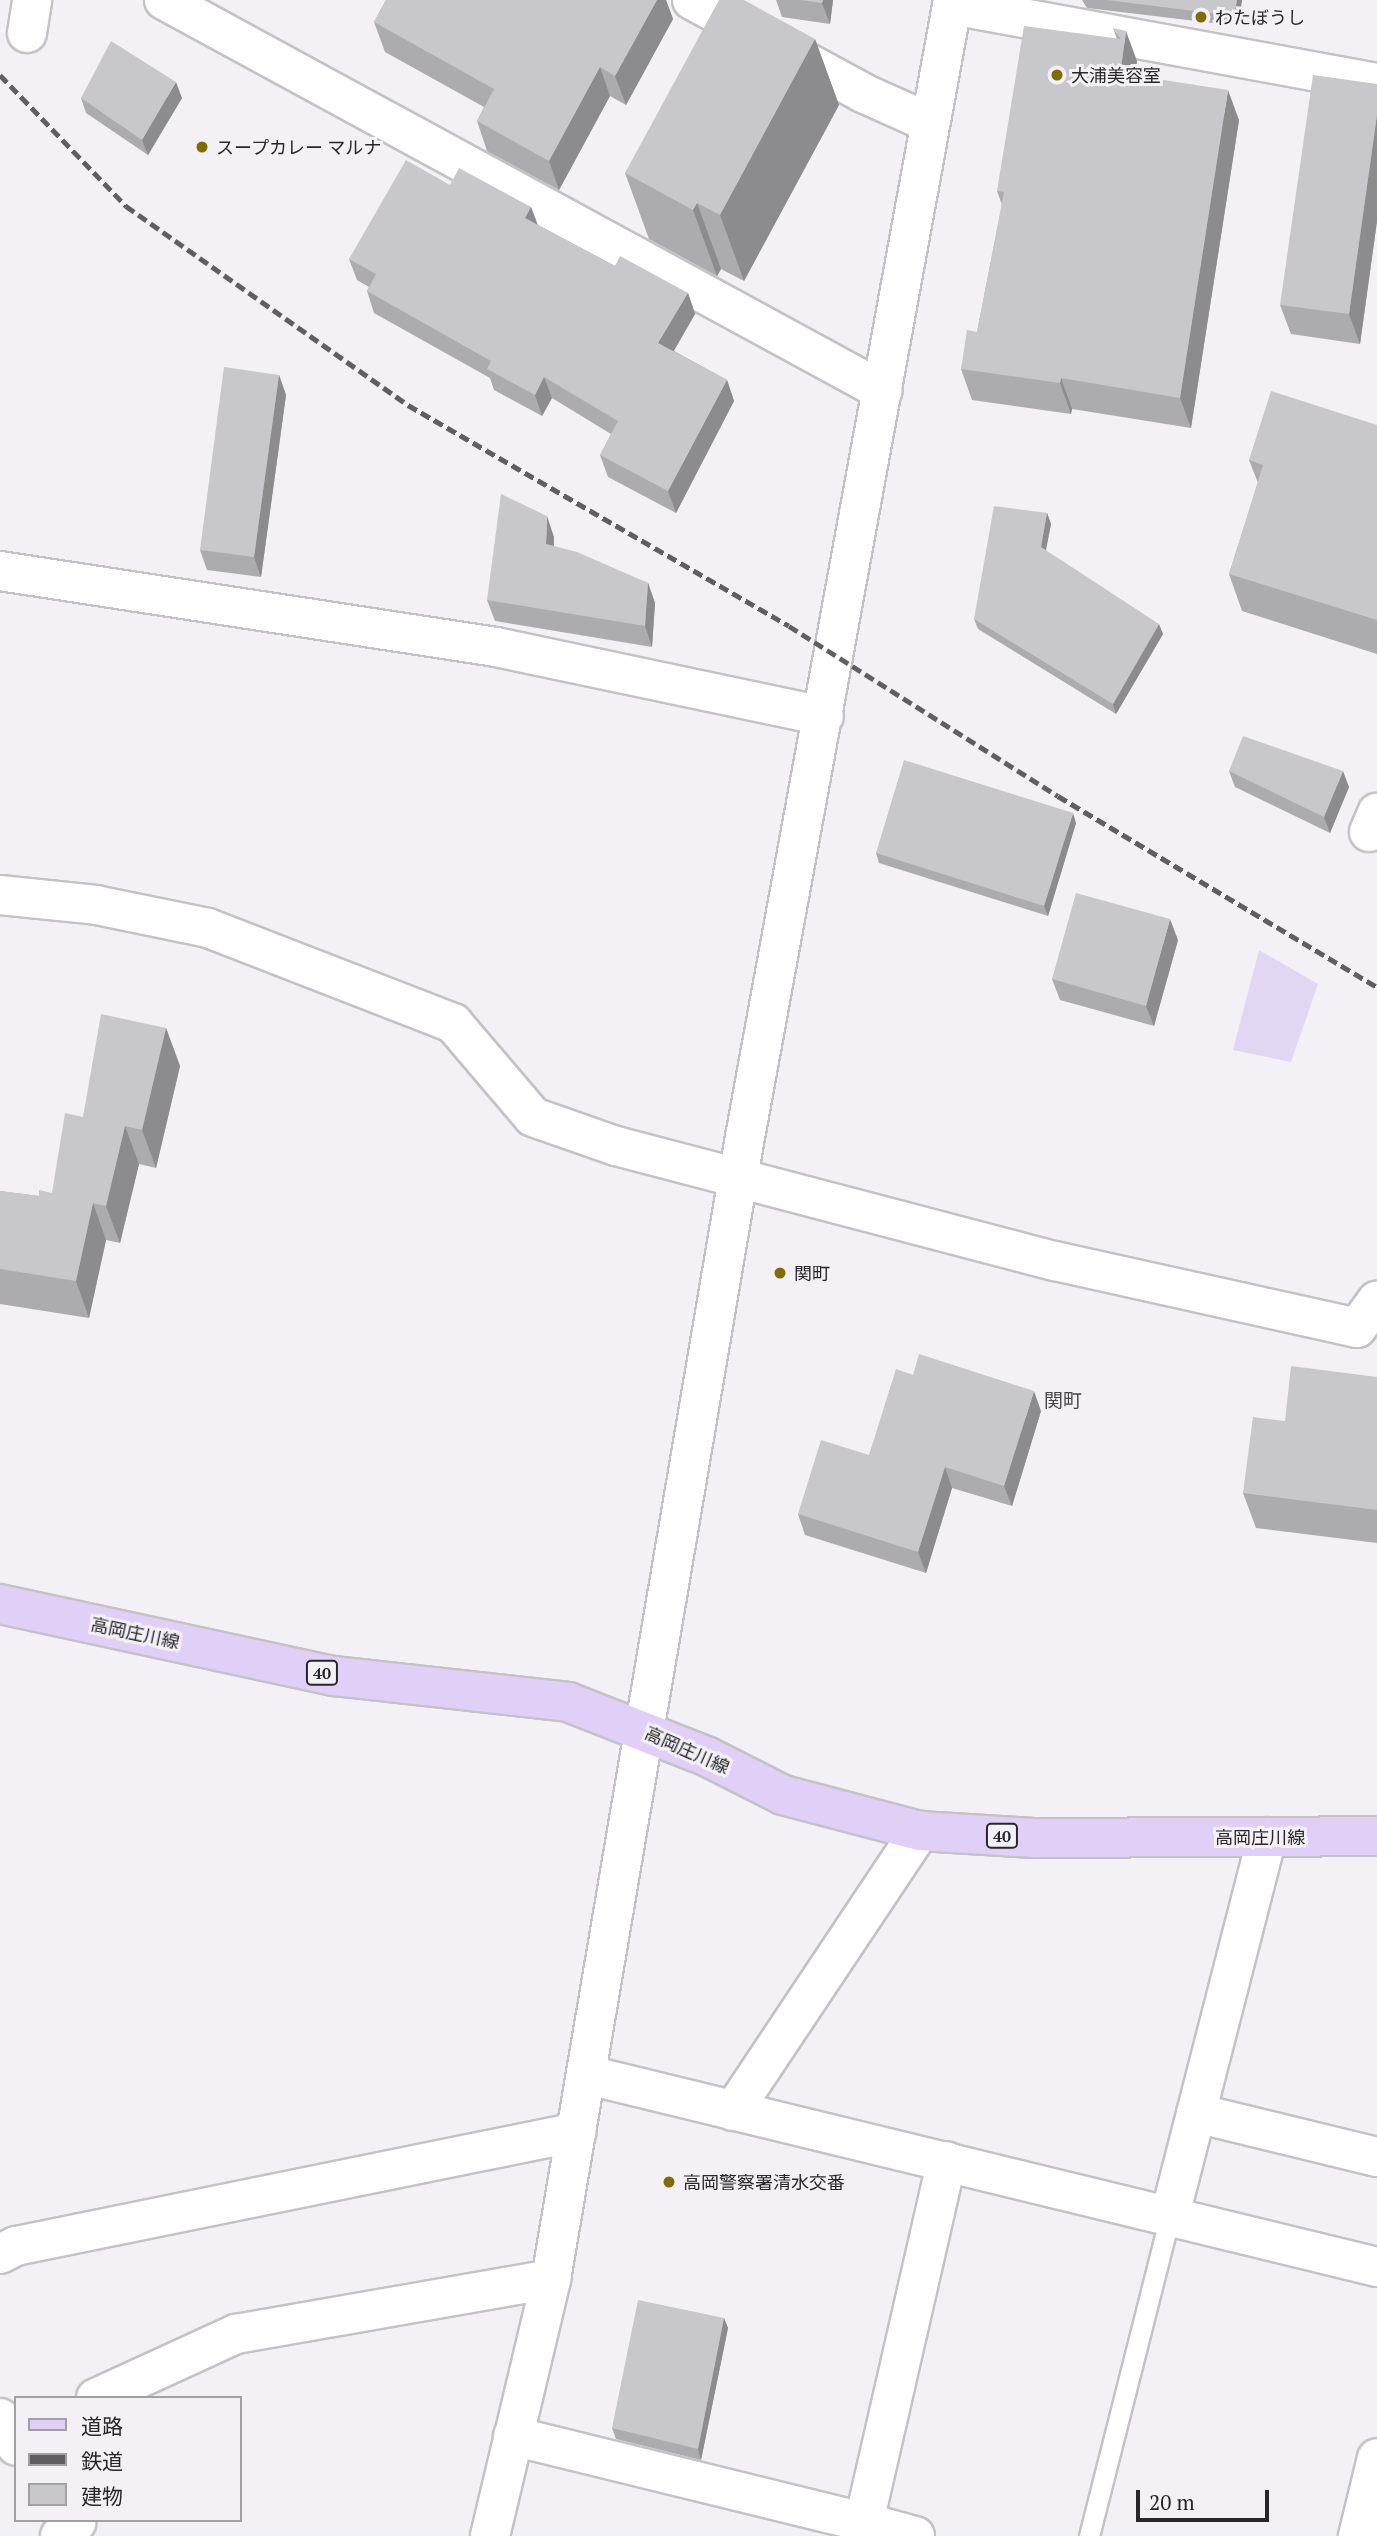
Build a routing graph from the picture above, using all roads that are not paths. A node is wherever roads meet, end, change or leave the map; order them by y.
1 (164, 0) edge
2 (692, 0) edge
3 (953, 2) edge
4 (1377, 83) edge
5 (930, 123) junction
6 (883, 391) junction
7 (0, 571) edge
8 (824, 716) junction
9 (0, 895) edge
10 (738, 1177) junction
11 (1377, 1300) edge
12 (0, 1604) edge
13 (645, 1731) junction
14 (920, 1831) junction
15 (1377, 1836) edge
16 (1267, 1837) junction
17 (588, 2075) junction
18 (733, 2111) junction
19 (1196, 2113) junction
20 (577, 2133) junction
21 (1377, 2157) edge
22 (947, 2161) junction
23 (1170, 2215) junction
24 (0, 2254) edge
25 (1377, 2267) edge
26 (551, 2279) junction
27 (100, 2396) edge
28 (513, 2436) junction
29 (1377, 2458) edge
30 (864, 2522) junction
31 (490, 2536) edge
32 (915, 2536) edge
33 (1089, 2536) edge
34 (1358, 2536) edge

1 - 6 street
2 - 5 street
3 - 4 street
3 - 5 street
5 - 6 street
6 - 8 street
7 - 8 street
8 - 10 street
9 - 10 street
10 - 11 street
10 - 13 street
12 - 13 main road, 高岡庄川線 / 40
13 - 14 main road, 高岡庄川線 / 40
13 - 17 street
14 - 16 main road, 高岡庄川線 / 40
14 - 18 street
15 - 16 main road, 高岡庄川線 / 40
16 - 19 street
17 - 18 street
17 - 20 street
18 - 22 street
19 - 21 street
19 - 23 street
20 - 24 street
20 - 26 street
22 - 23 street
22 - 30 street
23 - 25 street
23 - 33 lane
26 - 27 street
26 - 28 street
28 - 30 street
28 - 31 street
29 - 34 street
30 - 32 street

